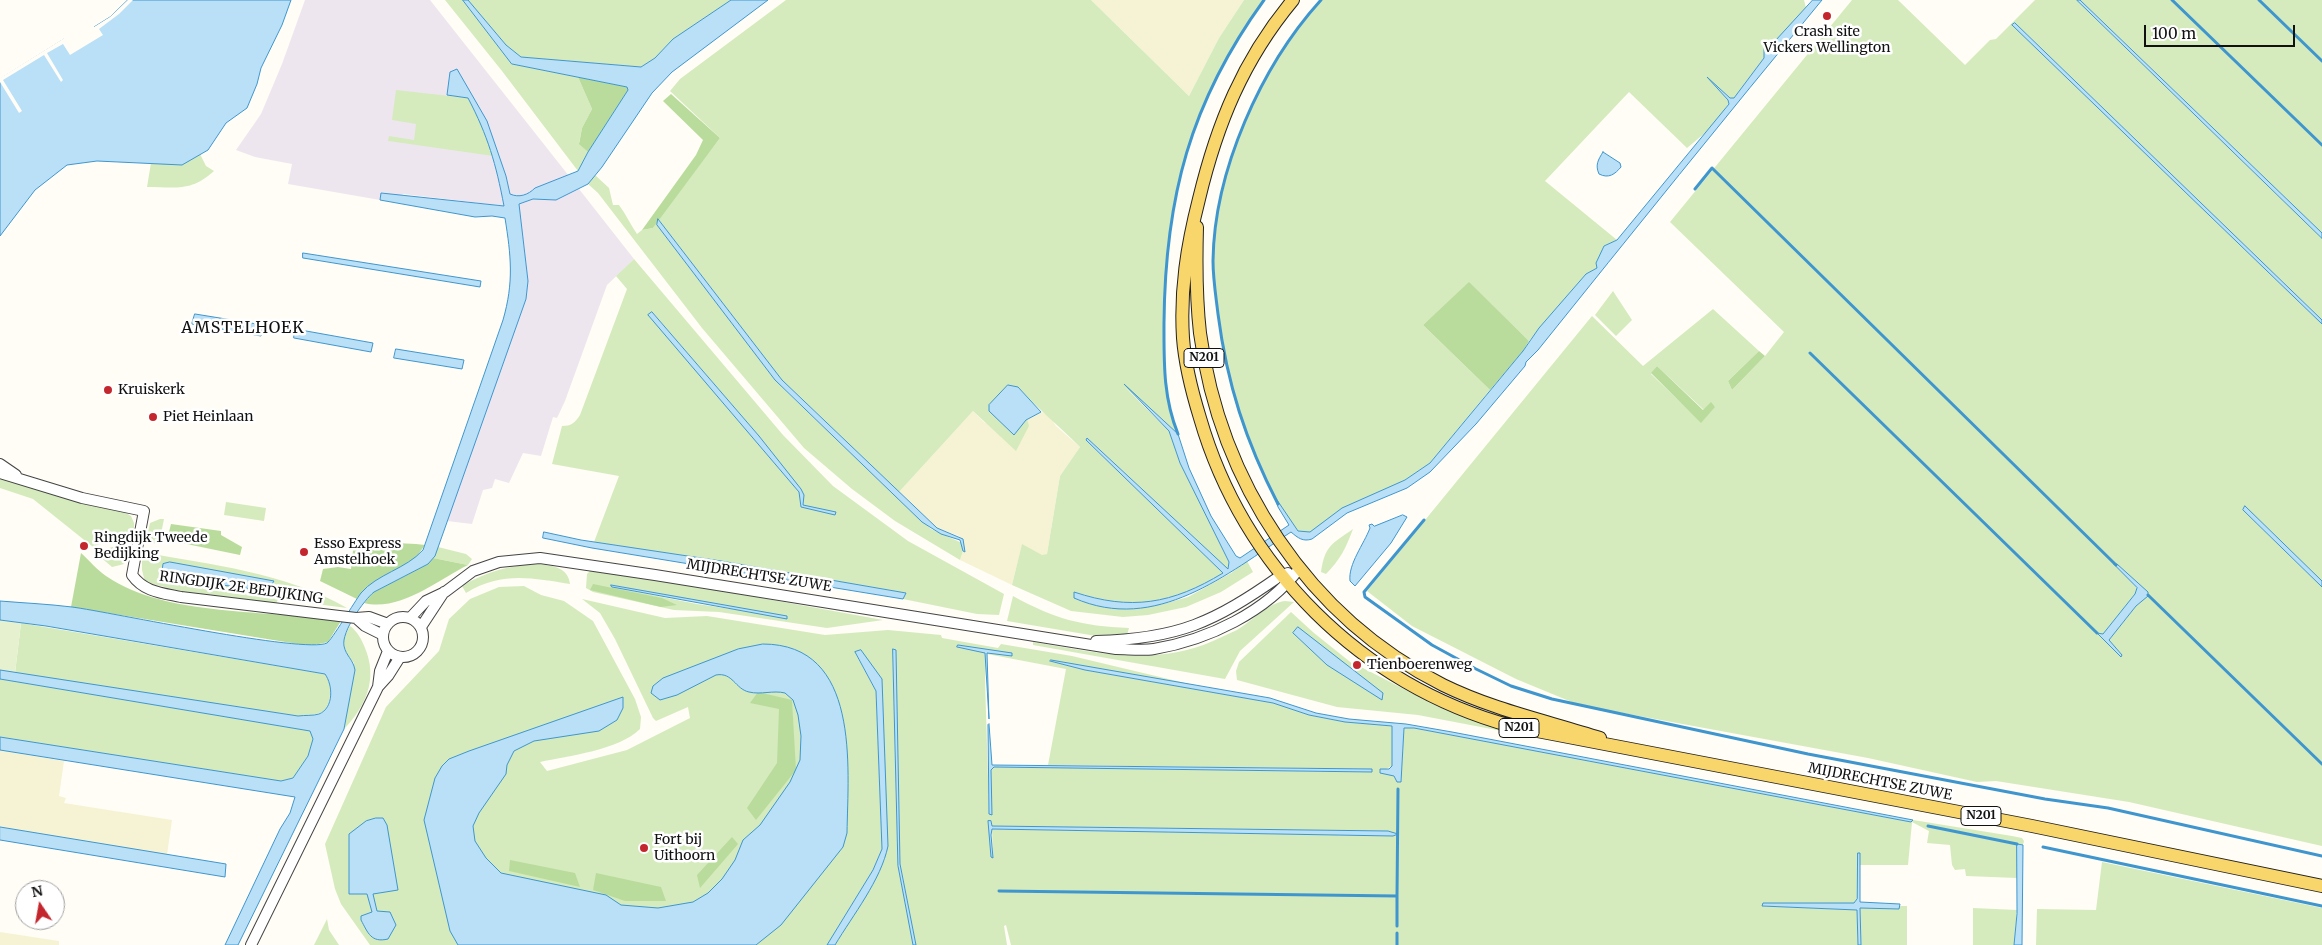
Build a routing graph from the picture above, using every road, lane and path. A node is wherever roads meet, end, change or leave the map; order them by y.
1 (1293, 0) edge
2 (1198, 200) junction
3 (0, 464) edge
4 (0, 473) edge
5 (25, 481) junction
6 (1300, 569) junction
7 (1284, 580) junction
8 (445, 592) junction
9 (356, 618) junction
10 (410, 618) junction
11 (388, 624) junction
12 (421, 627) junction
13 (383, 635) junction
14 (388, 651) junction
15 (400, 657) junction
16 (378, 687) junction
17 (1639, 750) junction
18 (2322, 886) edge
19 (251, 945) edge

1 - 2 main road, N201
2 - 6 main road, N201
2 - 7 main road, N201
3 - 5 street
4 - 5 street
5 - 9 street, RINGDIJK 2E BEDIJKING
6 - 7 street, MIJDRECHTSE ZUWE
6 - 17 main road, MIJDRECHTSE ZUWE / N201
7 - 8 street, MIJDRECHTSE ZUWE
7 - 17 main road, MIJDRECHTSE ZUWE / N201
8 - 10 street, MIJDRECHTSE ZUWE
8 - 12 street, MIJDRECHTSE ZUWE
9 - 11 street, RINGDIJK 2E BEDIJKING
9 - 13 street, RINGDIJK 2E BEDIJKING
10 - 11 street
10 - 12 street
11 - 13 street
12 - 15 street
13 - 14 street
14 - 15 street
14 - 16 street
15 - 16 street
16 - 19 street
17 - 18 main road, MIJDRECHTSE ZUWE / N201

